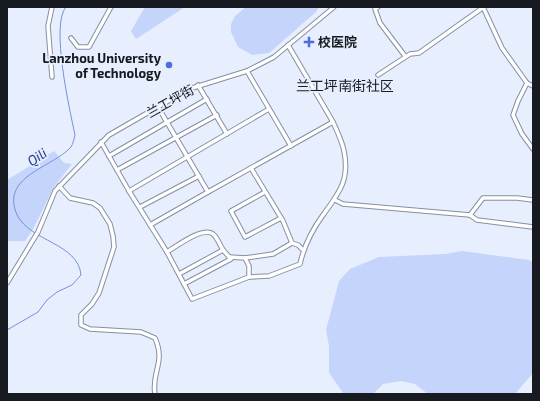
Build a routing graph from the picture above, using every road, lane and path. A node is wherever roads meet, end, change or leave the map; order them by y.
1 (52, 7) edge
2 (111, 7) edge
3 (334, 7) edge
4 (378, 7) edge
5 (480, 7) edge
6 (483, 7) edge
7 (71, 38) dead end
8 (288, 45) junction
9 (405, 56) junction
10 (246, 71) junction
11 (378, 75) dead end
12 (52, 77) dead end
13 (527, 83) junction
14 (198, 85) junction
15 (533, 86) edge
16 (207, 100) junction
17 (158, 107) junction
18 (269, 110) junction
19 (217, 115) junction
20 (167, 122) junction
21 (334, 122) junction
22 (227, 134) junction
23 (176, 138) junction
24 (102, 142) junction
25 (291, 146) junction
26 (533, 149) edge
27 (109, 156) junction
28 (186, 157) junction
29 (250, 168) junction
30 (118, 170) junction
31 (199, 176) junction
32 (59, 186) junction
33 (129, 191) junction
34 (208, 192) junction
35 (265, 192) junction
36 (335, 200) junction
37 (533, 200) edge
38 (140, 207) junction
39 (470, 215) junction
40 (281, 218) junction
41 (150, 225) junction
42 (533, 227) edge
43 (292, 243) junction
44 (222, 250) junction
45 (303, 250) junction
46 (168, 252) junction
47 (229, 257) junction
48 (245, 258) junction
49 (179, 274) junction
50 (249, 277) junction
51 (7, 283) edge
52 (184, 284) junction
53 (155, 394) edge

1 - 12 street
2 - 7 street
3 - 8 street, 兰工坪街
4 - 9 street
5 - 9 street
6 - 13 street
8 - 10 street, 兰工坪街
8 - 21 street
9 - 11 street
10 - 14 street, 兰工坪街
10 - 18 street
13 - 15 street
13 - 26 street
14 - 16 street
14 - 17 street, 兰工坪街
16 - 19 street
16 - 20 street
17 - 20 street
17 - 24 street, 兰工坪街
18 - 22 street
18 - 25 street
19 - 22 street
19 - 23 street
20 - 23 street
20 - 27 street
21 - 25 street
21 - 36 street
22 - 28 street
23 - 28 street
23 - 30 street
24 - 27 street
24 - 32 street, 兰工坪街
25 - 29 street
27 - 30 street
28 - 31 street
28 - 33 street
29 - 34 street
29 - 35 street
30 - 33 street
31 - 34 street
31 - 38 street
32 - 51 street, 兰工坪街
32 - 53 street
33 - 38 street
34 - 41 street
35 - 40 street
35 - 40 street
36 - 39 street
36 - 45 street
37 - 39 street
38 - 41 street
39 - 42 street
40 - 43 street
41 - 46 street
43 - 45 street
43 - 48 street
44 - 46 street
44 - 47 street
44 - 49 street
45 - 50 street
46 - 49 street
47 - 48 street
47 - 52 street
48 - 50 street
49 - 52 street
50 - 52 street

